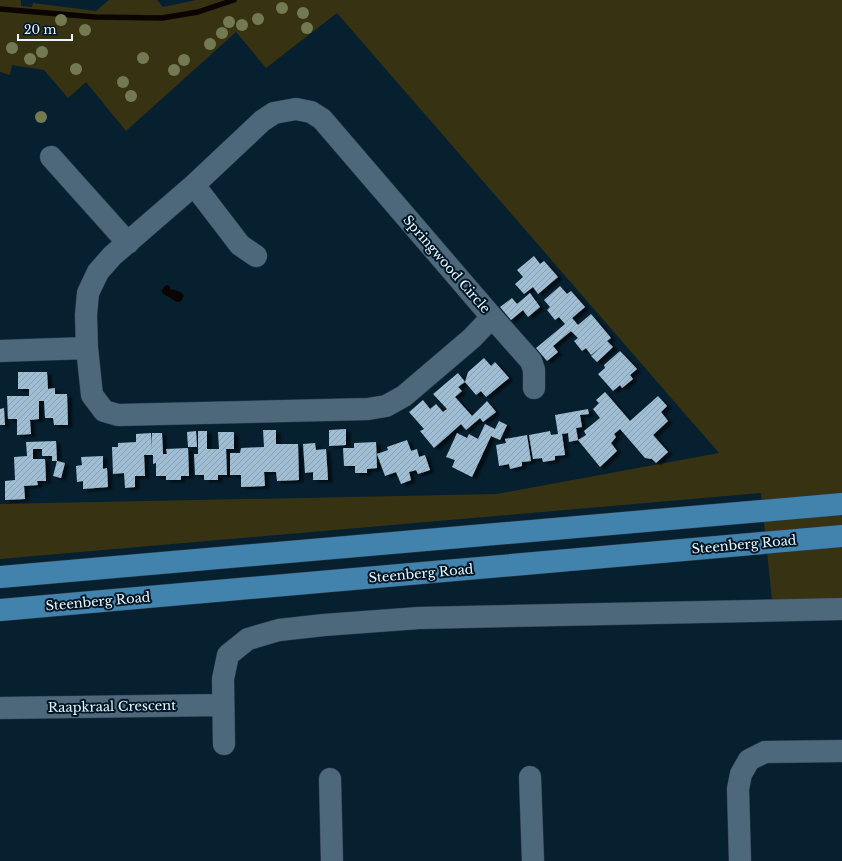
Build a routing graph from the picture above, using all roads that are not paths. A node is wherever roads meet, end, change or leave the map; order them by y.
1 (51, 157) dead end
2 (194, 185) junction
3 (128, 243) junction
4 (256, 256) dead end
5 (492, 317) junction
6 (87, 348) junction
7 (0, 351) edge
8 (534, 388) dead end
9 (842, 504) edge
10 (842, 536) edge
11 (0, 577) edge
12 (842, 609) edge
13 (0, 610) edge
14 (223, 704) junction
15 (0, 708) edge
16 (224, 744) dead end
17 (842, 751) edge
18 (530, 777) dead end
19 (330, 779) dead end
20 (332, 861) edge
21 (533, 861) edge
22 (740, 861) edge

1 - 3 street
2 - 3 street, Springwood Circle
2 - 4 street
2 - 5 street, Springwood Circle
3 - 6 street, Springwood Circle
5 - 6 street, Springwood Circle
5 - 8 street
6 - 7 street
9 - 11 main road
10 - 13 main road, Steenberg Road
12 - 14 street
14 - 15 street, Raapkraal Crescent
14 - 16 street
17 - 22 street
18 - 21 street
19 - 20 street

